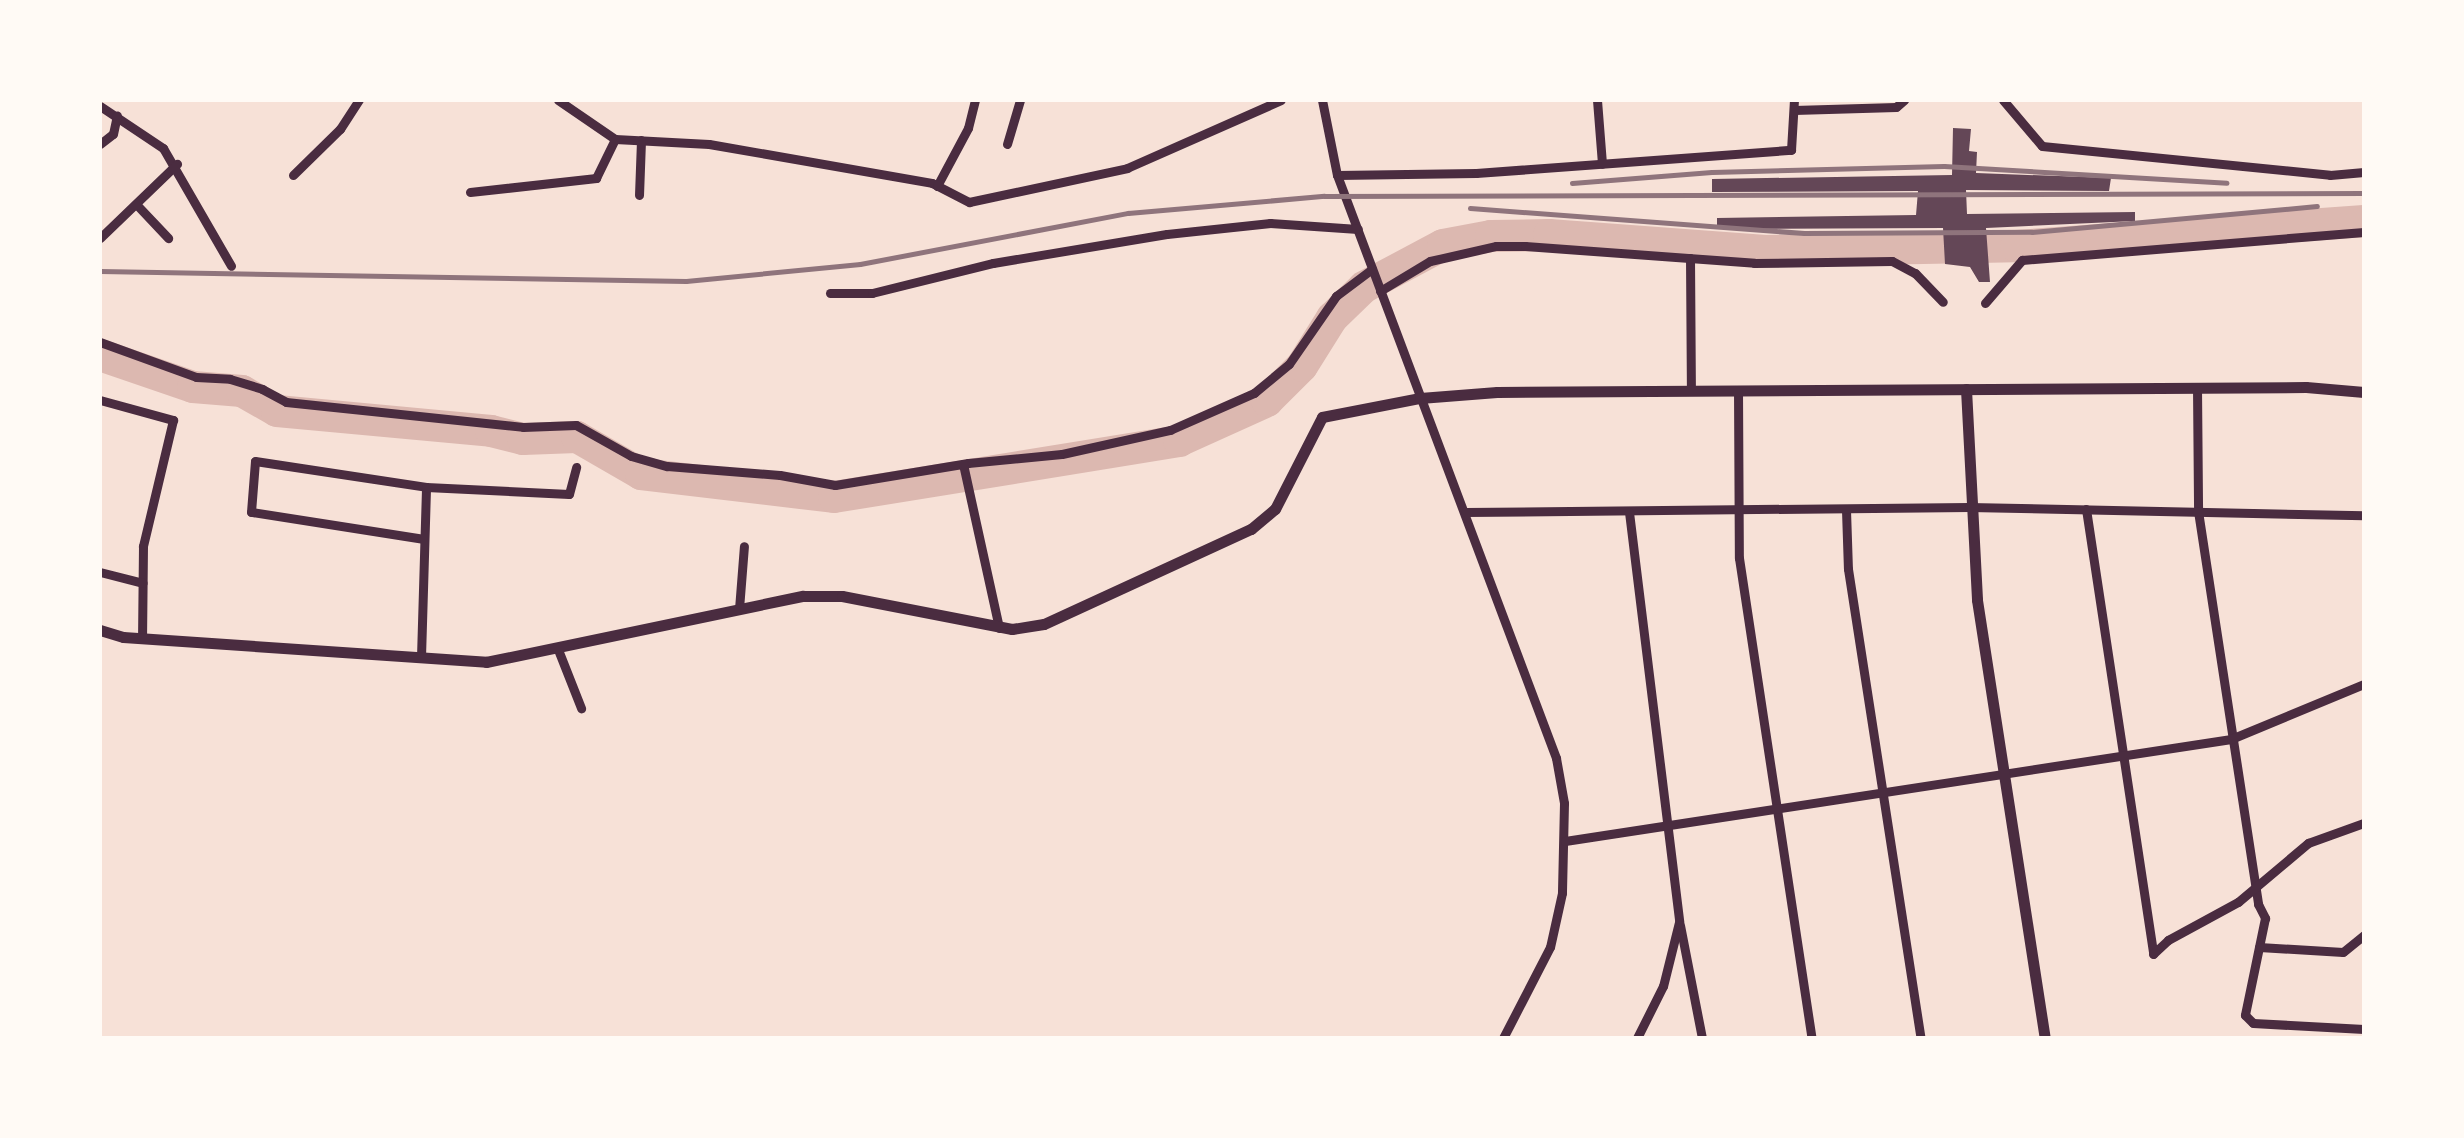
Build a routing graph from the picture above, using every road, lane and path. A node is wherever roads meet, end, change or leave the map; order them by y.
1 (358, 100) edge
2 (558, 100) edge
3 (976, 100) edge
4 (1020, 100) edge
5 (1281, 100) edge
6 (1322, 100) edge
7 (1597, 100) edge
8 (1904, 100) edge
9 (2003, 100) edge
10 (1794, 105) edge
11 (100, 106) edge
12 (117, 116) junction
13 (615, 139) junction
14 (641, 140) junction
15 (100, 144) edge
16 (1007, 144) dead end
17 (177, 164) junction
18 (1602, 164) junction
19 (2364, 172) edge
20 (293, 175) dead end
21 (1337, 175) junction
22 (938, 186) junction
23 (470, 192) dead end
24 (640, 194) dead end
25 (136, 204) junction
26 (1358, 229) junction
27 (2364, 232) edge
28 (100, 238) edge
29 (168, 238) dead end
30 (1690, 258) junction
31 (231, 266) dead end
32 (1372, 269) junction
33 (1380, 291) junction
34 (830, 293) dead end
35 (1943, 302) dead end
36 (1985, 304) dead end
37 (100, 342) edge
38 (2197, 388) junction
39 (1966, 389) junction
40 (1738, 390) junction
41 (1691, 391) junction
42 (2364, 392) edge
43 (1420, 398) junction
44 (100, 400) edge
45 (963, 464) junction
46 (576, 466) dead end
47 (426, 487) junction
48 (1969, 507) junction
49 (2086, 509) junction
50 (1846, 510) junction
51 (2198, 510) junction
52 (1739, 511) junction
53 (1465, 512) junction
54 (1629, 512) junction
55 (2364, 515) edge
56 (424, 539) junction
57 (744, 546) dead end
58 (100, 572) edge
59 (143, 583) junction
60 (739, 609) junction
61 (999, 628) junction
62 (100, 630) edge
63 (142, 638) junction
64 (557, 647) junction
65 (421, 657) junction
66 (2364, 684) edge
67 (581, 708) dead end
68 (2232, 738) junction
69 (2123, 756) junction
70 (2003, 775) junction
71 (1883, 793) junction
72 (1776, 809) junction
73 (2364, 823) edge
74 (1666, 826) junction
75 (1565, 842) junction
76 (2255, 885) junction
77 (1679, 922) junction
78 (2364, 935) edge
79 (2259, 947) junction
80 (2364, 1029) edge
81 (1503, 1038) edge
82 (1637, 1038) edge
83 (1702, 1038) edge
84 (1812, 1038) edge
85 (1921, 1038) edge
86 (2044, 1038) edge

1 - 20 street
2 - 13 street
3 - 22 street
4 - 16 street
5 - 22 street
6 - 21 street
7 - 18 street
8 - 10 street
9 - 19 street
10 - 18 street
11 - 12 street
12 - 15 street
12 - 17 street
13 - 14 street
13 - 23 street
14 - 22 street
14 - 24 street
17 - 25 street
17 - 31 street
18 - 21 street
21 - 26 street
25 - 28 street
25 - 29 street
26 - 32 street
26 - 34 street
27 - 36 street
30 - 33 street
30 - 35 street
30 - 41 street
32 - 33 street
32 - 45 street
33 - 43 street
37 - 45 street
38 - 39 street
38 - 42 street
38 - 51 street
39 - 40 street
39 - 48 street
40 - 41 street
40 - 52 street
41 - 43 street
43 - 53 street
43 - 61 street
44 - 59 street
45 - 61 street
46 - 47 street
47 - 56 street
47 - 56 street
48 - 49 street
48 - 50 street
48 - 70 street
49 - 51 street
49 - 69 street
50 - 52 street
50 - 71 street
51 - 55 street
51 - 68 street
52 - 54 street
52 - 72 street
53 - 54 street
53 - 75 street
54 - 74 street
56 - 65 street
57 - 60 street
58 - 59 street
59 - 63 street
60 - 61 street
60 - 64 street
62 - 63 street
63 - 65 street
64 - 65 street
64 - 67 street
66 - 68 street
68 - 69 street
68 - 76 street
69 - 70 street
69 - 76 street
70 - 71 street
70 - 86 street
71 - 72 street
71 - 85 street
72 - 74 street
72 - 84 street
73 - 76 street
74 - 75 street
74 - 77 street
75 - 81 street
76 - 79 street
77 - 82 street
77 - 83 street
78 - 79 street
79 - 80 street

